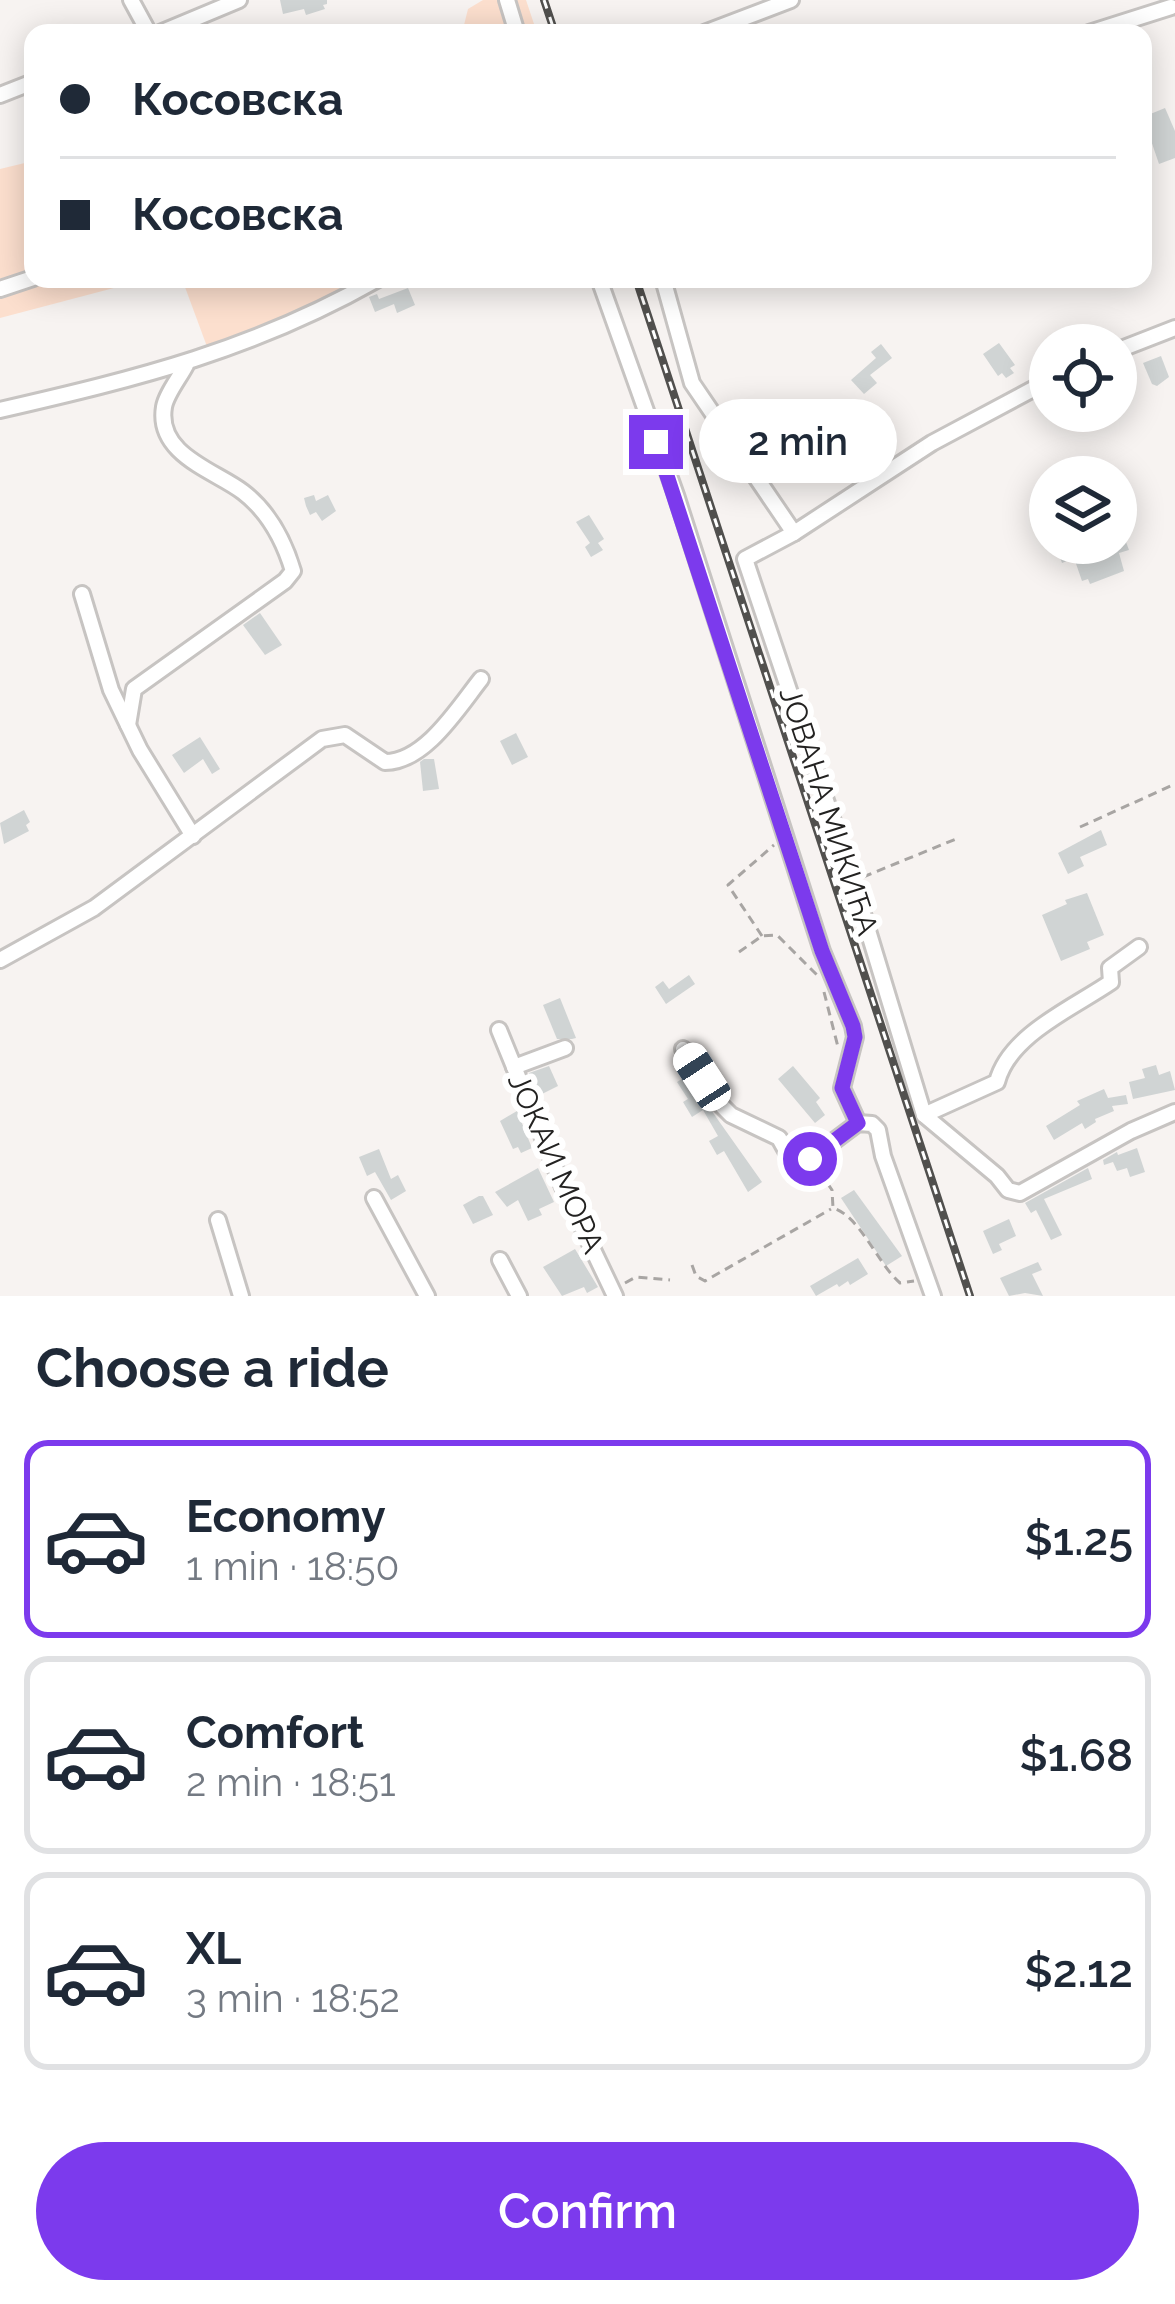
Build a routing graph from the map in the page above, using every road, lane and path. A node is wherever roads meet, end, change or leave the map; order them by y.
1 (239, 0) edge
2 (791, 0) edge
3 (1171, 10) edge
4 (182, 24) edge
5 (728, 24) edge
6 (1121, 24) edge
7 (360, 288) edge
8 (602, 288) edge
9 (666, 288) edge
10 (1175, 328) edge
11 (1137, 343) edge
12 (186, 365) junction
13 (1029, 391) edge
14 (0, 410) edge
15 (794, 532) junction
16 (82, 594) dead end
17 (481, 679) dead end
18 (128, 725) junction
19 (1175, 784) edge
20 (1079, 827) dead end
21 (193, 836) junction
22 (784, 836) junction
23 (956, 839) dead end
24 (853, 880) junction
25 (762, 936) junction
26 (1139, 947) dead end
27 (740, 952) dead end
28 (0, 960) edge
29 (499, 1030) dead end
30 (565, 1048) dead end
31 (683, 1049) dead end
32 (838, 1049) dead end
33 (514, 1067) junction
34 (1175, 1112) edge
35 (924, 1115) junction
36 (858, 1123) junction
37 (810, 1159) junction
38 (374, 1198) dead end
39 (833, 1208) junction
40 (218, 1220) dead end
41 (500, 1260) dead end
42 (692, 1265) dead end
43 (926, 1276) junction
44 (670, 1280) dead end
45 (614, 1293) edge
46 (241, 1296) edge
47 (427, 1296) edge
48 (519, 1296) edge
49 (933, 1296) edge

1 - 4 street
2 - 5 street
3 - 6 street
7 - 12 street
8 - 22 street
9 - 15 street
10 - 11 street
12 - 14 street
12 - 18 street
13 - 15 street, ЈОВАНА МИКИЋА
15 - 24 street, ЈОВАНА МИКИЋА
16 - 18 street
17 - 21 street
18 - 21 street
19 - 20 path
21 - 28 street
22 - 25 path
22 - 36 street
23 - 24 path
24 - 35 street, ЈОВАНА МИКИЋА
25 - 27 path
25 - 32 path
26 - 35 street
29 - 33 street, ЈОКАИ МОРА
30 - 33 street
31 - 37 street
33 - 45 street, ЈОКАИ МОРА
34 - 35 street
36 - 37 street
36 - 43 street
37 - 39 path
38 - 47 street
39 - 42 path
39 - 43 path
40 - 46 street
41 - 48 street
43 - 49 street
44 - 45 path

